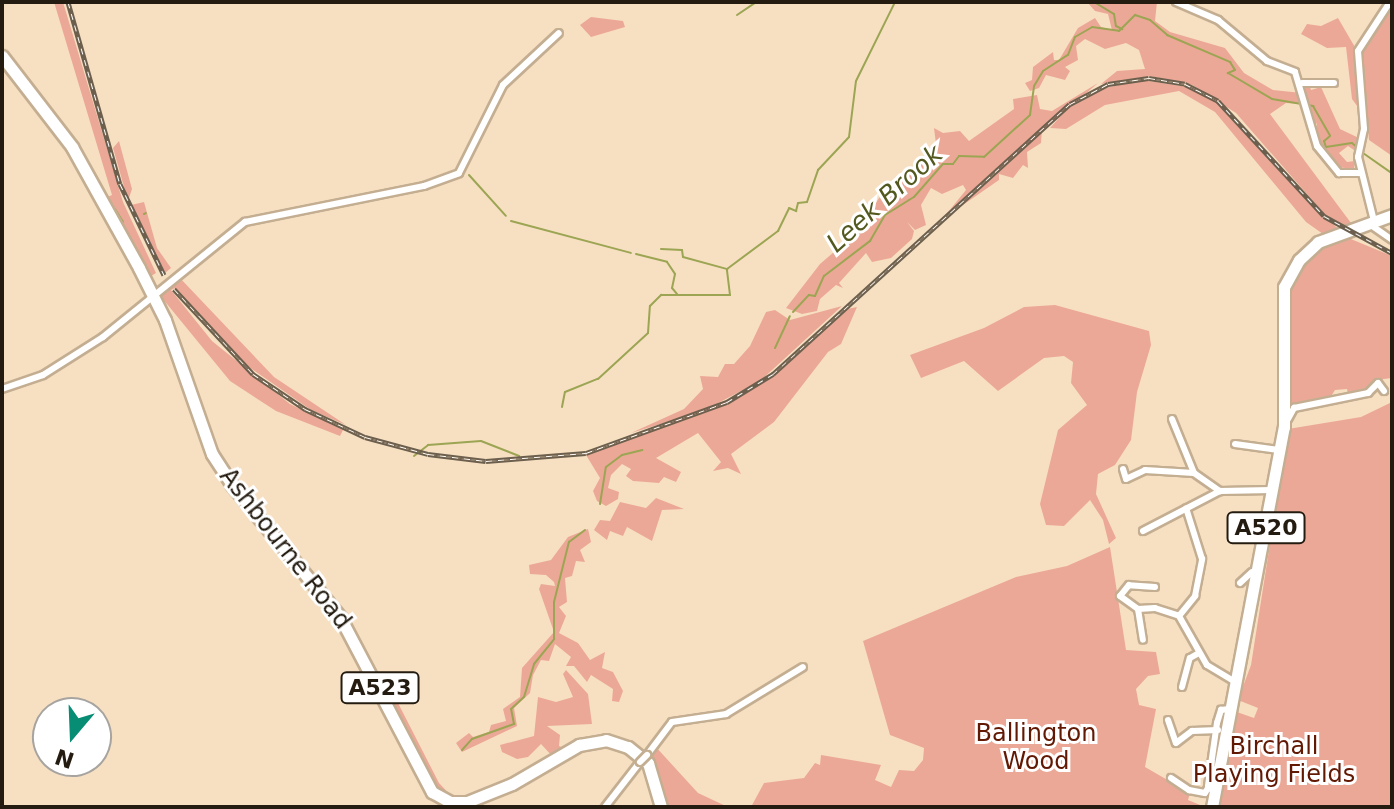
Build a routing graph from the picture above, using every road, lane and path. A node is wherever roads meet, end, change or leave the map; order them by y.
1 (1176, 2) edge
2 (1390, 2) edge
3 (559, 33) dead end
4 (2, 56) edge
5 (1302, 83) junction
6 (1334, 83) dead end
7 (1361, 173) junction
8 (1392, 215) edge
9 (1371, 222) junction
10 (1392, 240) edge
11 (152, 295) junction
12 (2, 389) edge
13 (1384, 391) dead end
14 (1172, 419) dead end
15 (1284, 427) junction
16 (1235, 444) dead end
17 (1279, 450) junction
18 (1123, 469) dead end
19 (1194, 473) junction
20 (1272, 490) junction
21 (1220, 491) junction
22 (1186, 508) junction
23 (1266, 526) junction
24 (1143, 531) dead end
25 (1240, 583) dead end
26 (1155, 587) dead end
27 (1138, 609) junction
28 (1179, 616) junction
29 (1143, 640) dead end
30 (1199, 653) junction
31 (803, 667) dead end
32 (1238, 683) junction
33 (1182, 687) dead end
34 (1168, 720) dead end
35 (1219, 730) junction
36 (638, 764) junction
37 (1171, 778) dead end
38 (655, 786) junction
39 (1211, 790) junction
40 (605, 807) edge
41 (661, 807) edge
42 (1212, 807) edge

1 - 5 street
2 - 7 street
3 - 11 street
4 - 11 highway, Ashbourne Road / A523
5 - 6 street
5 - 7 street
7 - 9 street
8 - 9 highway, A520
9 - 10 street
9 - 15 highway, A520
11 - 12 street
11 - 38 highway, Ashbourne Road / A523
13 - 15 street
14 - 19 street
15 - 17 highway, A520
16 - 17 street
17 - 20 highway, A520
18 - 19 street
19 - 21 street
20 - 21 street
20 - 23 highway, A520
21 - 22 street
22 - 24 street
22 - 28 street
23 - 25 street
23 - 32 highway, A520
26 - 27 street
27 - 28 street
27 - 29 street
28 - 30 street
30 - 32 street
30 - 33 street
31 - 36 street, bridge
32 - 35 highway, A520
34 - 35 street
35 - 39 highway, A520
36 - 38 street
36 - 40 street
37 - 39 street
38 - 41 highway, Ashbourne Road / A523
39 - 42 highway, A520

